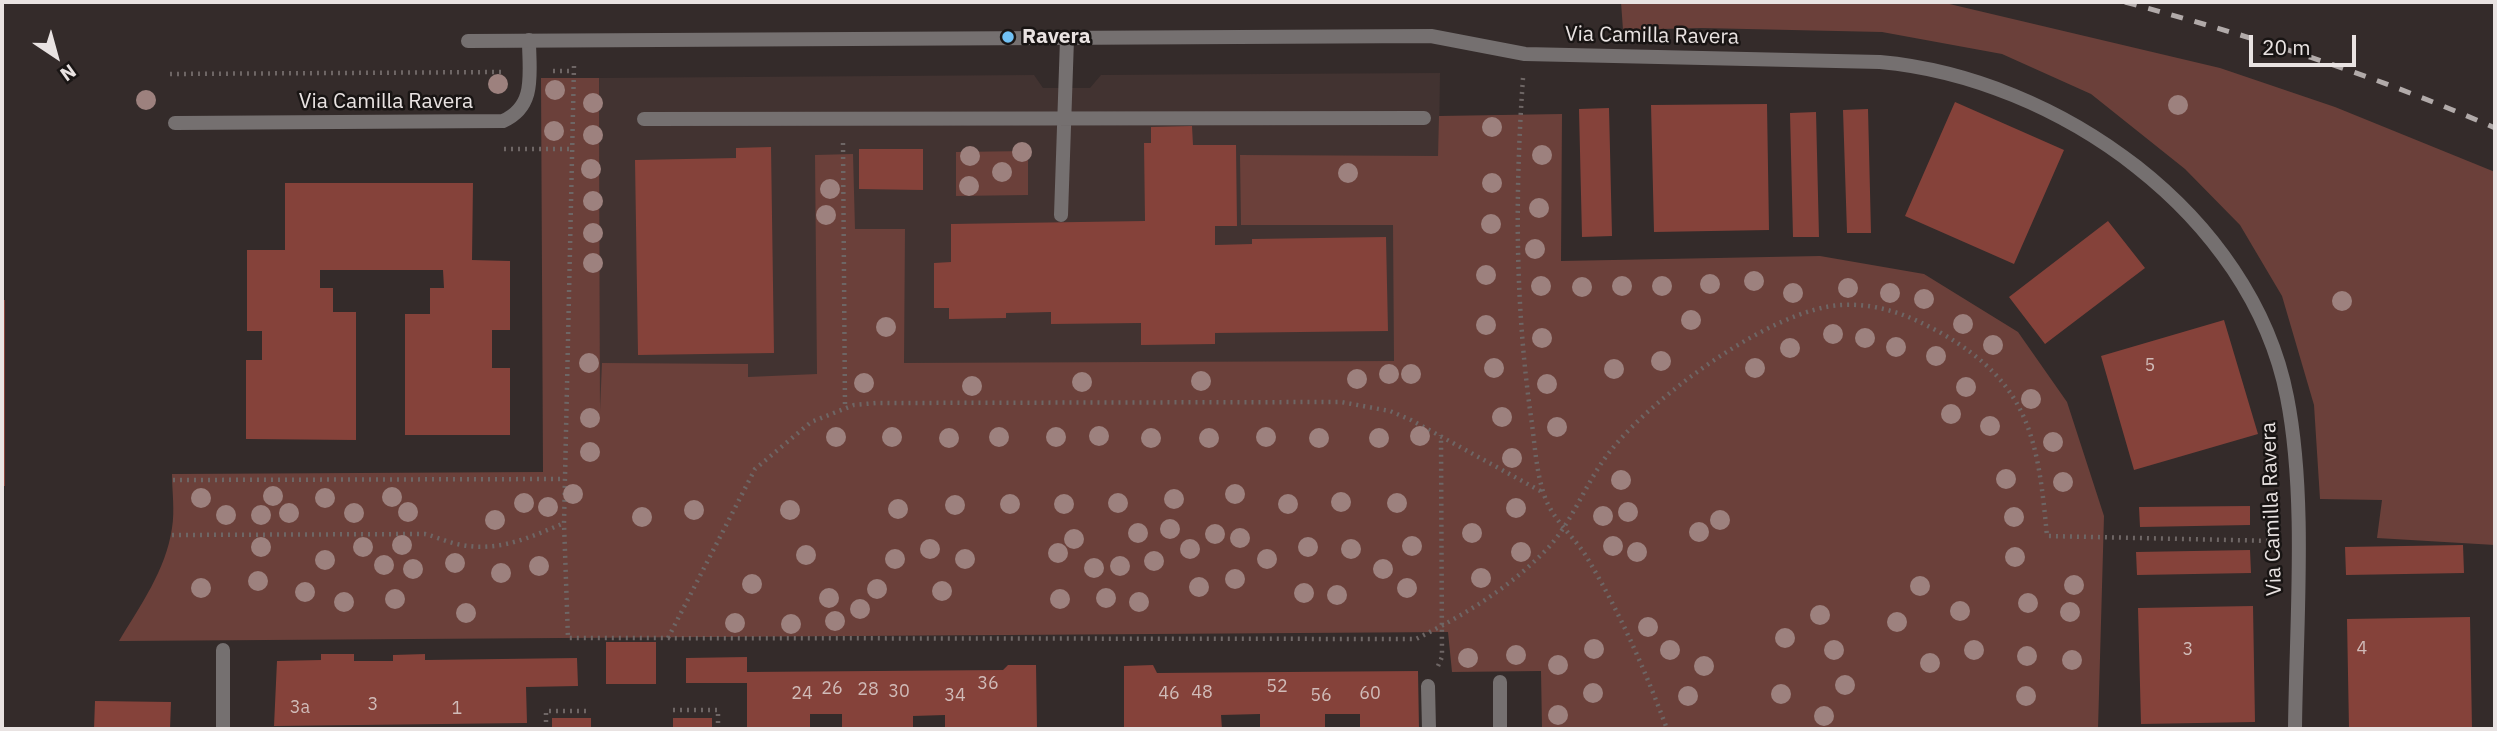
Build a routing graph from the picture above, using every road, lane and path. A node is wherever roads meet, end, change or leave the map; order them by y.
1 (1067, 39) junction
2 (529, 40) junction
3 (574, 40) junction
4 (468, 41) dead end
5 (1525, 54) junction
6 (529, 71) junction
7 (574, 71) junction
8 (170, 74) dead end
9 (1424, 118) dead end
10 (643, 119) dead end
11 (842, 119) junction
12 (1066, 119) junction
13 (175, 123) dead end
14 (1061, 215) dead end
15 (845, 408) junction
16 (1441, 435) junction
17 (565, 479) junction
18 (173, 480) dead end
19 (1544, 493) junction
20 (564, 523) junction
21 (1563, 528) junction
22 (172, 535) dead end
23 (2297, 542) junction
24 (1441, 626) junction
25 (668, 638) junction
26 (223, 650) dead end
27 (1500, 682) dead end
28 (1429, 686) joint
29 (590, 710) dead end
30 (673, 710) dead end
31 (223, 729) edge
32 (546, 729) edge
33 (718, 729) edge
34 (1429, 729) edge
35 (1500, 729) edge
36 (1667, 729) edge
37 (2295, 729) edge

1 - 3 street, Via Camilla Ravera
1 - 5 street, Via Camilla Ravera
1 - 12 street
2 - 3 street, Via Camilla Ravera
2 - 4 street, Via Camilla Ravera
2 - 6 street, Via Camilla Ravera
3 - 7 path
5 - 19 path
5 - 23 street, Via Camilla Ravera
6 - 7 path
6 - 8 path
6 - 13 street, Via Camilla Ravera
7 - 17 path
9 - 12 street
10 - 11 street
11 - 12 street
11 - 15 path
12 - 14 street
15 - 16 path
15 - 25 path
16 - 19 path
16 - 24 path
17 - 18 path
17 - 20 path
19 - 21 path
20 - 22 path
20 - 25 path
21 - 23 path
21 - 24 path
21 - 36 path
23 - 37 street, Via Camilla Ravera
24 - 25 path
24 - 28 path
26 - 31 street
27 - 35 street
28 - 34 street
29 - 32 path
30 - 33 path

